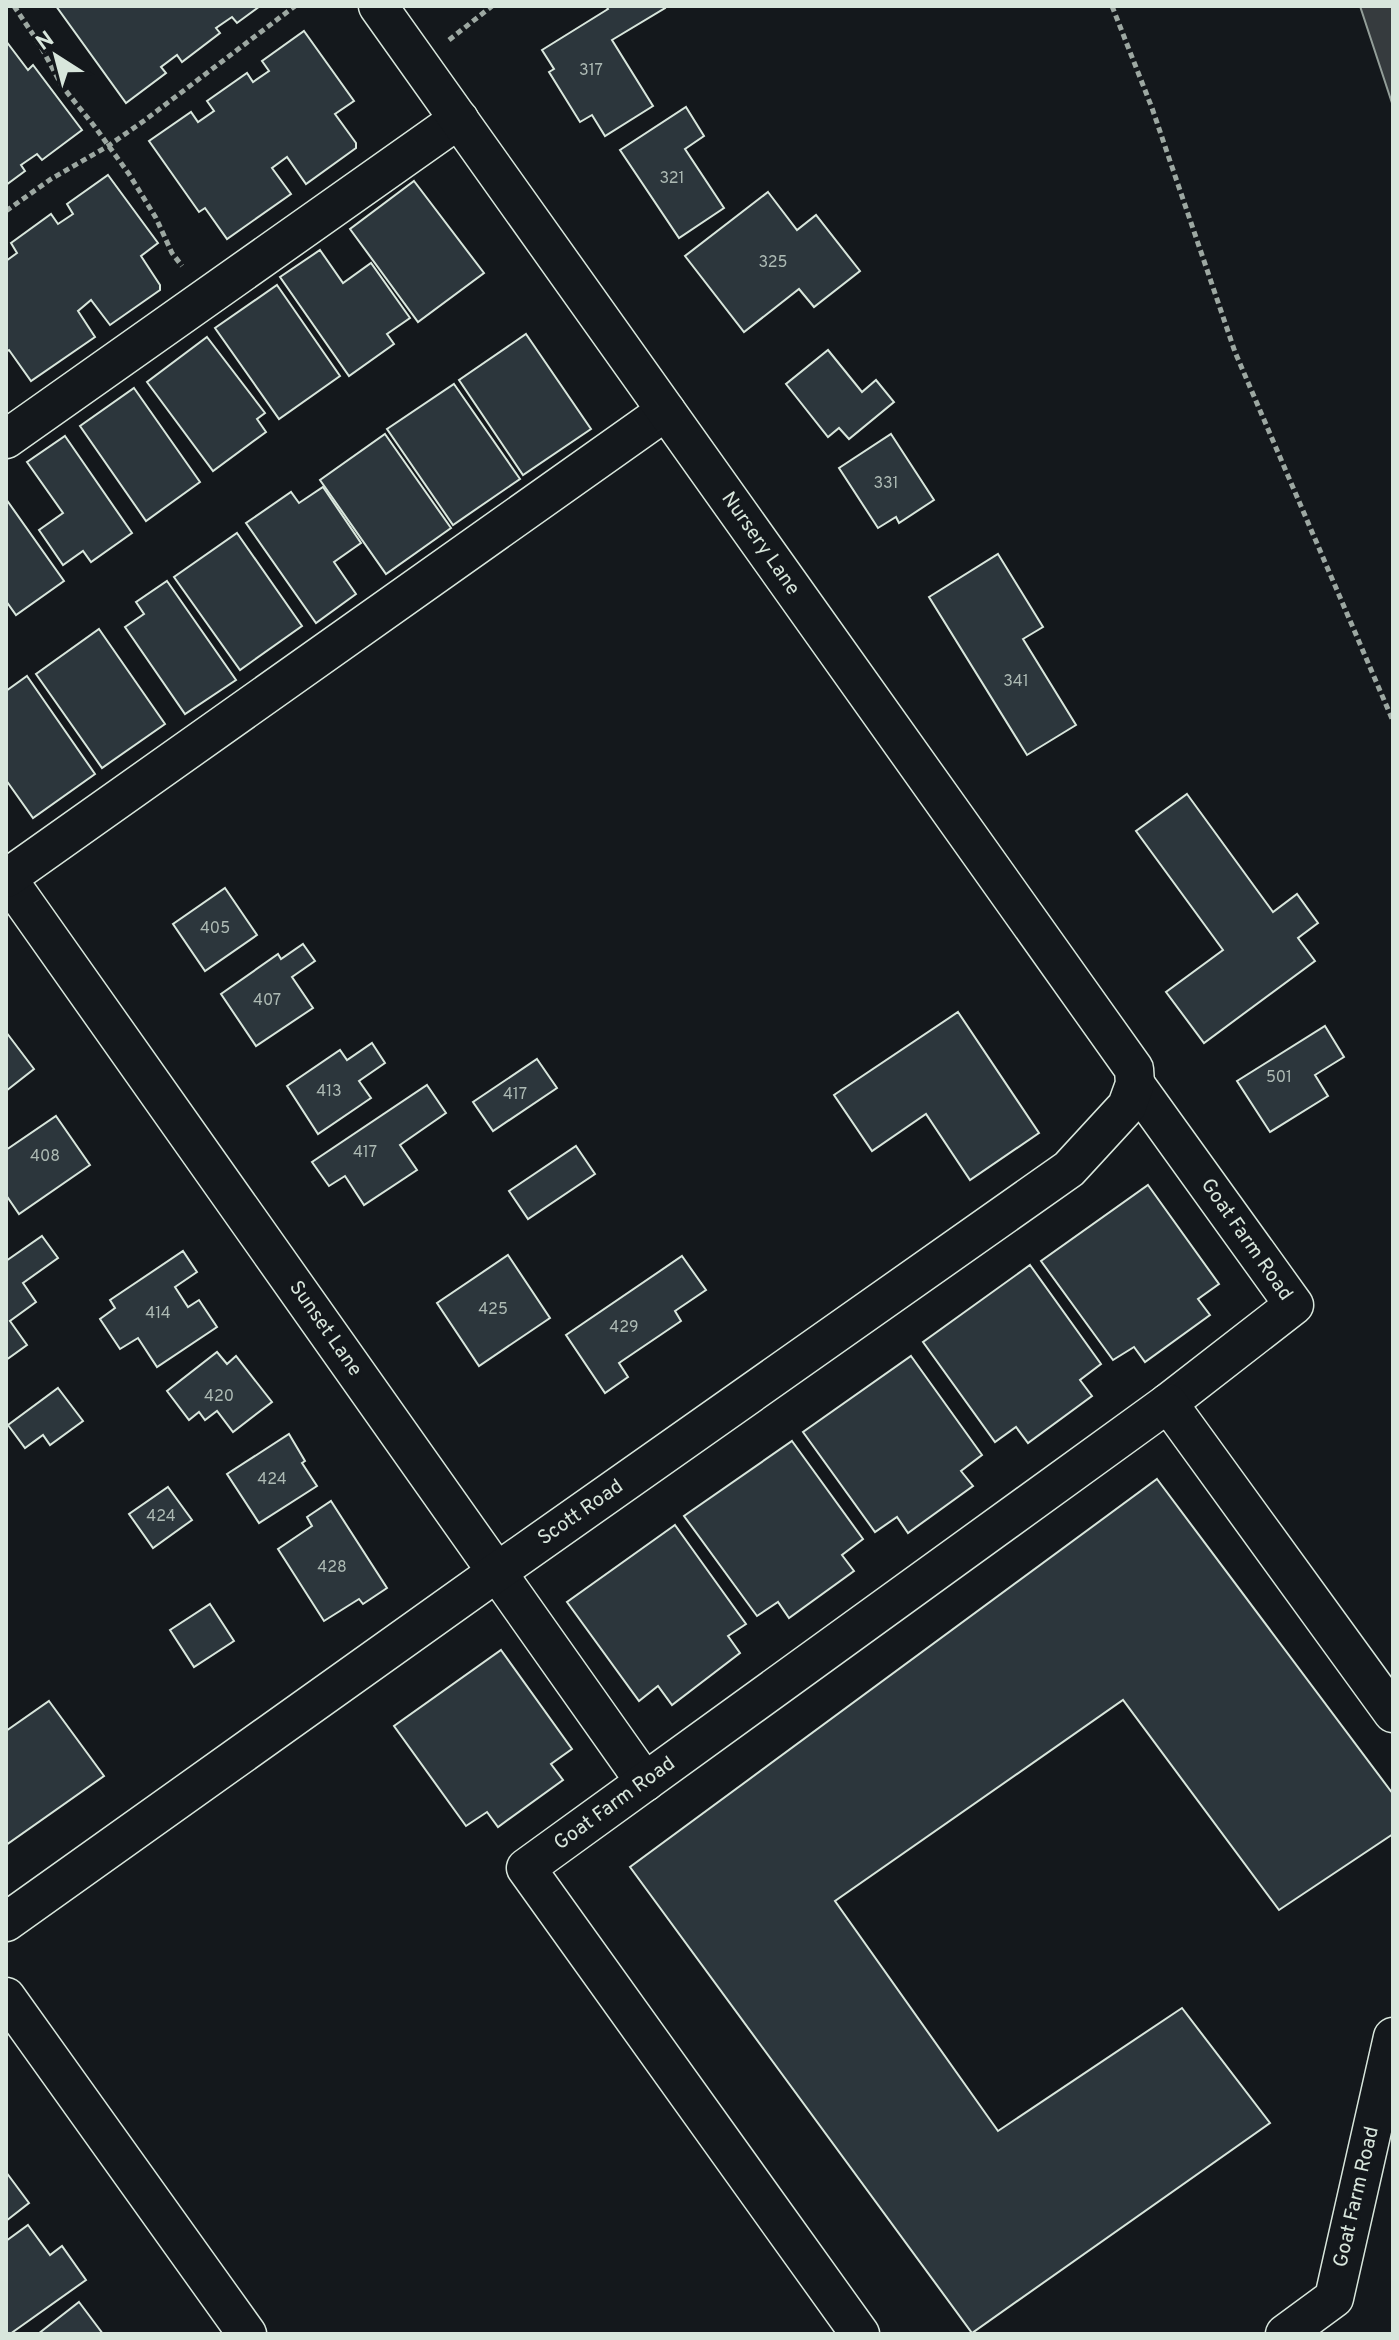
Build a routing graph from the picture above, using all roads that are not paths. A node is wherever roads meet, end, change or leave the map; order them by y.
1 (378, 6) edge
2 (459, 119) junction
3 (666, 411) junction
4 (6, 439) edge
5 (6, 877) edge
6 (1135, 1084) junction
7 (1168, 1403) junction
8 (497, 1572) junction
9 (1393, 1713) edge
10 (645, 1782) junction
11 (6, 1922) edge
12 (6, 1997) edge
13 (1393, 2037) edge
14 (247, 2334) edge
15 (860, 2334) edge
16 (1285, 2334) edge

1 - 2 street, Nursery Lane
2 - 3 street, Nursery Lane
2 - 4 street
3 - 5 street
3 - 6 street, Nursery Lane
5 - 8 street, Sunset Lane
6 - 7 street, Goat Farm Road
6 - 8 street, Scott Road
7 - 9 street
7 - 10 street, Goat Farm Road
8 - 10 street, Sunset Lane
8 - 11 street, Scott Road
10 - 15 street, Goat Farm Road
12 - 14 street
13 - 16 street, Goat Farm Road

